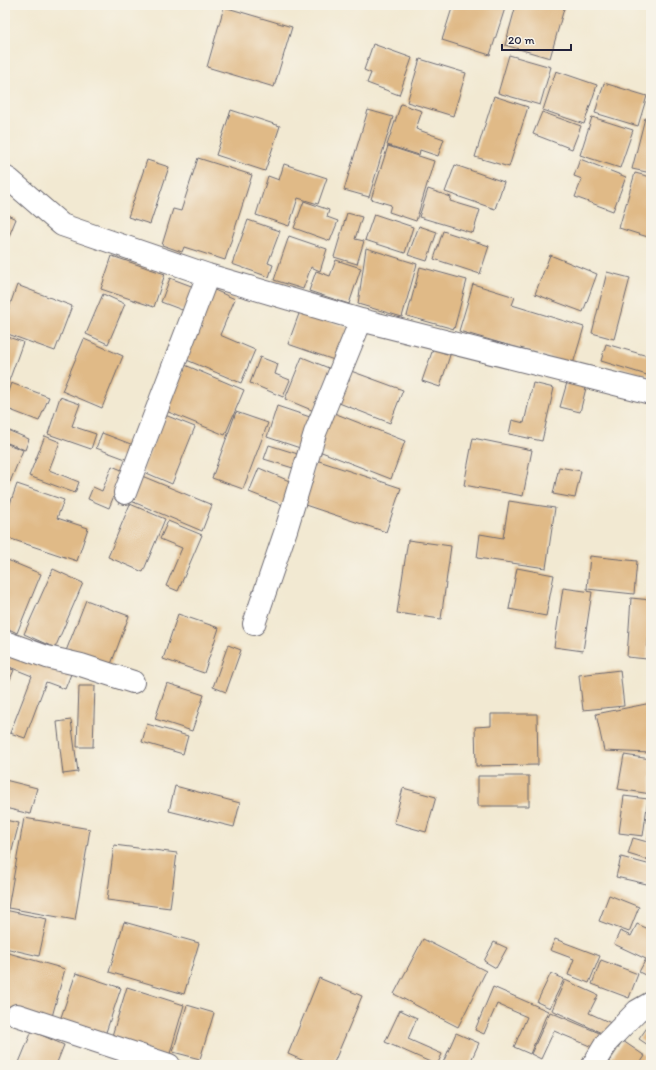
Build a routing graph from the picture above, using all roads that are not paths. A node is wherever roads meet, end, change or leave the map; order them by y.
1 (5, 178) edge
2 (208, 275) junction
3 (360, 320) junction
4 (651, 393) edge
5 (125, 494) dead end
6 (254, 624) dead end
7 (5, 642) edge
8 (133, 682) dead end
9 (651, 1003) edge
10 (17, 1015) dead end
11 (169, 1065) edge
12 (593, 1065) edge

1 - 2 street
2 - 3 street
2 - 5 street
3 - 4 street
3 - 6 street
7 - 8 street
9 - 12 street
10 - 11 street

